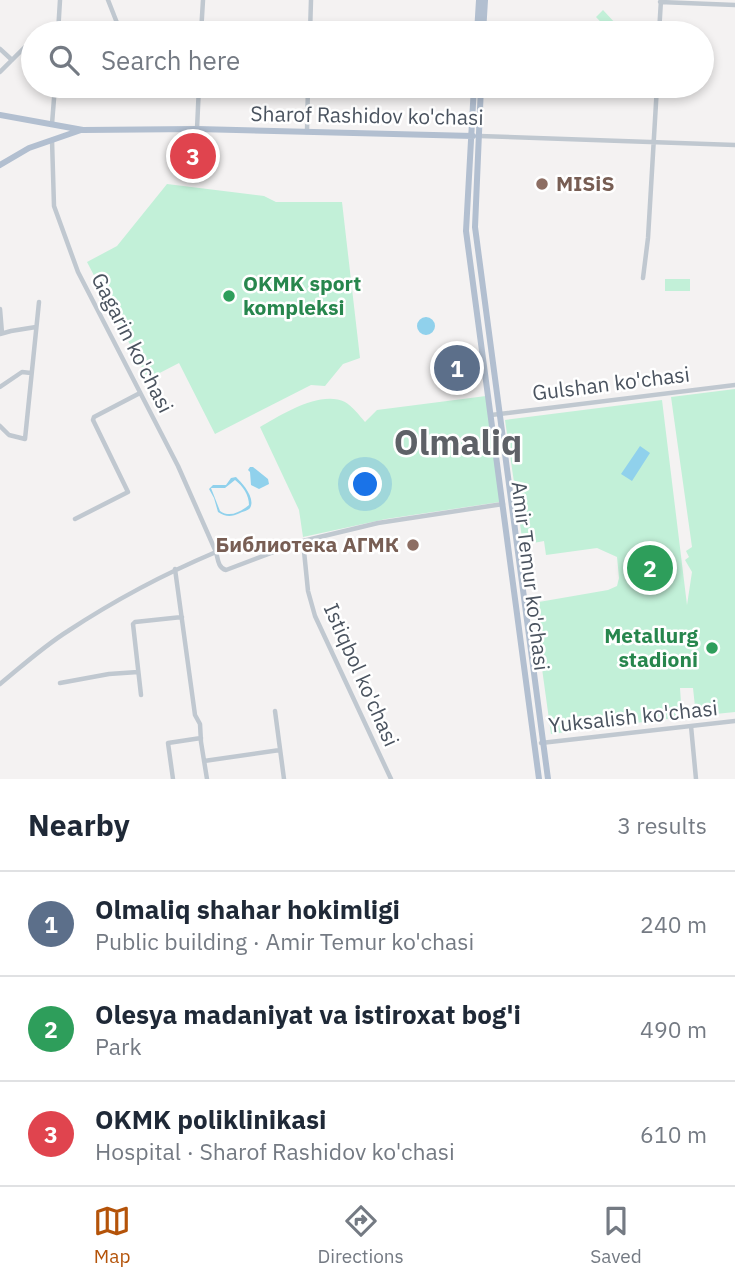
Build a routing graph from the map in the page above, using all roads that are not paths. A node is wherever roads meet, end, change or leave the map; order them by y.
1 (60, 0) edge
2 (108, 0) edge
3 (203, 0) edge
4 (311, 0) edge
5 (479, 0) edge
6 (485, 0) edge
7 (661, 1) edge
8 (735, 5) edge
9 (59, 21) edge
10 (116, 21) edge
11 (202, 21) edge
12 (310, 21) edge
13 (478, 21) edge
14 (484, 21) edge
15 (660, 21) edge
16 (0, 49) edge
17 (21, 51) edge
18 (12, 60) junction
19 (0, 72) edge
20 (54, 98) edge
21 (198, 98) edge
22 (308, 98) edge
23 (474, 98) edge
24 (480, 98) edge
25 (656, 98) edge
26 (0, 115) edge
27 (52, 124) junction
28 (197, 129) junction
29 (83, 130) junction
30 (307, 132) junction
31 (475, 136) junction
32 (52, 139) junction
33 (654, 141) junction
34 (735, 145) edge
35 (0, 165) edge
36 (643, 278) dead end
37 (38, 302) dead end
38 (0, 309) edge
39 (36, 327) junction
40 (1, 333) edge
41 (31, 373) junction
42 (735, 384) edge
43 (0, 387) edge
44 (140, 393) junction
45 (495, 415) junction
46 (0, 426) edge
47 (503, 504) junction
48 (75, 519) dead end
49 (303, 541) junction
50 (517, 545) junction
51 (508, 546) junction
52 (216, 552) junction
53 (175, 569) junction
54 (182, 617) junction
55 (527, 621) junction
56 (519, 624) junction
57 (138, 672) junction
58 (60, 683) dead end
59 (0, 684) edge
60 (141, 695) dead end
61 (275, 711) dead end
62 (735, 721) edge
63 (691, 726) junction
64 (201, 738) junction
65 (543, 742) junction
66 (534, 743) junction
67 (280, 750) junction
68 (204, 761) junction
69 (173, 779) edge
70 (207, 779) edge
71 (284, 779) edge
72 (388, 779) edge
73 (538, 779) edge
74 (548, 779) edge
75 (696, 779) edge

1 - 9 street
2 - 10 street
3 - 11 street
4 - 12 street
5 - 13 main road
6 - 14 main road
7 - 8 street
7 - 15 street
16 - 18 street
17 - 18 street
18 - 19 street
20 - 27 street
21 - 28 street
22 - 30 street
23 - 31 main road, Amir Temur ko'chasi
24 - 31 main road, Amir Temur ko'chasi
25 - 33 street
26 - 27 main road, Sharof Rashidov ko'chasi
27 - 29 main road, Sharof Rashidov ko'chasi
27 - 32 main road
28 - 29 main road, Sharof Rashidov ko'chasi
28 - 30 main road, Sharof Rashidov ko'chasi
29 - 32 main road
30 - 31 main road, Sharof Rashidov ko'chasi
31 - 33 street, Sharof Rashidov ko'chasi
31 - 45 main road, Amir Temur ko'chasi
32 - 35 main road
32 - 44 street, Gagarin ko'chasi
33 - 34 street, Sharof Rashidov ko'chasi
33 - 36 street
37 - 39 street
38 - 40 street
39 - 40 street
39 - 41 street
41 - 43 street
41 - 46 street
42 - 45 street, Gulshan ko'chasi
44 - 48 street
44 - 52 street, Gagarin ko'chasi
45 - 47 main road, Amir Temur ko'chasi
45 - 50 main road, Amir Temur ko'chasi
47 - 49 street
47 - 51 main road, Amir Temur ko'chasi
49 - 52 street, Gagarin ko'chasi
49 - 72 street, Istiqbol ko'chasi
50 - 51 main road
50 - 55 main road, Amir Temur ko'chasi
51 - 56 main road, Amir Temur ko'chasi
52 - 53 street
53 - 54 street
53 - 59 street
54 - 57 street
54 - 64 street
55 - 56 main road
55 - 65 main road, Amir Temur ko'chasi
56 - 66 main road, Amir Temur ko'chasi
57 - 58 street
57 - 60 street
61 - 67 street
62 - 63 street, Yuksalish ko'chasi
63 - 65 street, Yuksalish ko'chasi
63 - 75 street
64 - 68 street
64 - 69 street
65 - 66 street, Yuksalish ko'chasi
65 - 74 main road, Amir Temur ko'chasi
66 - 73 main road, Amir Temur ko'chasi
67 - 68 street
67 - 71 street
68 - 70 street

